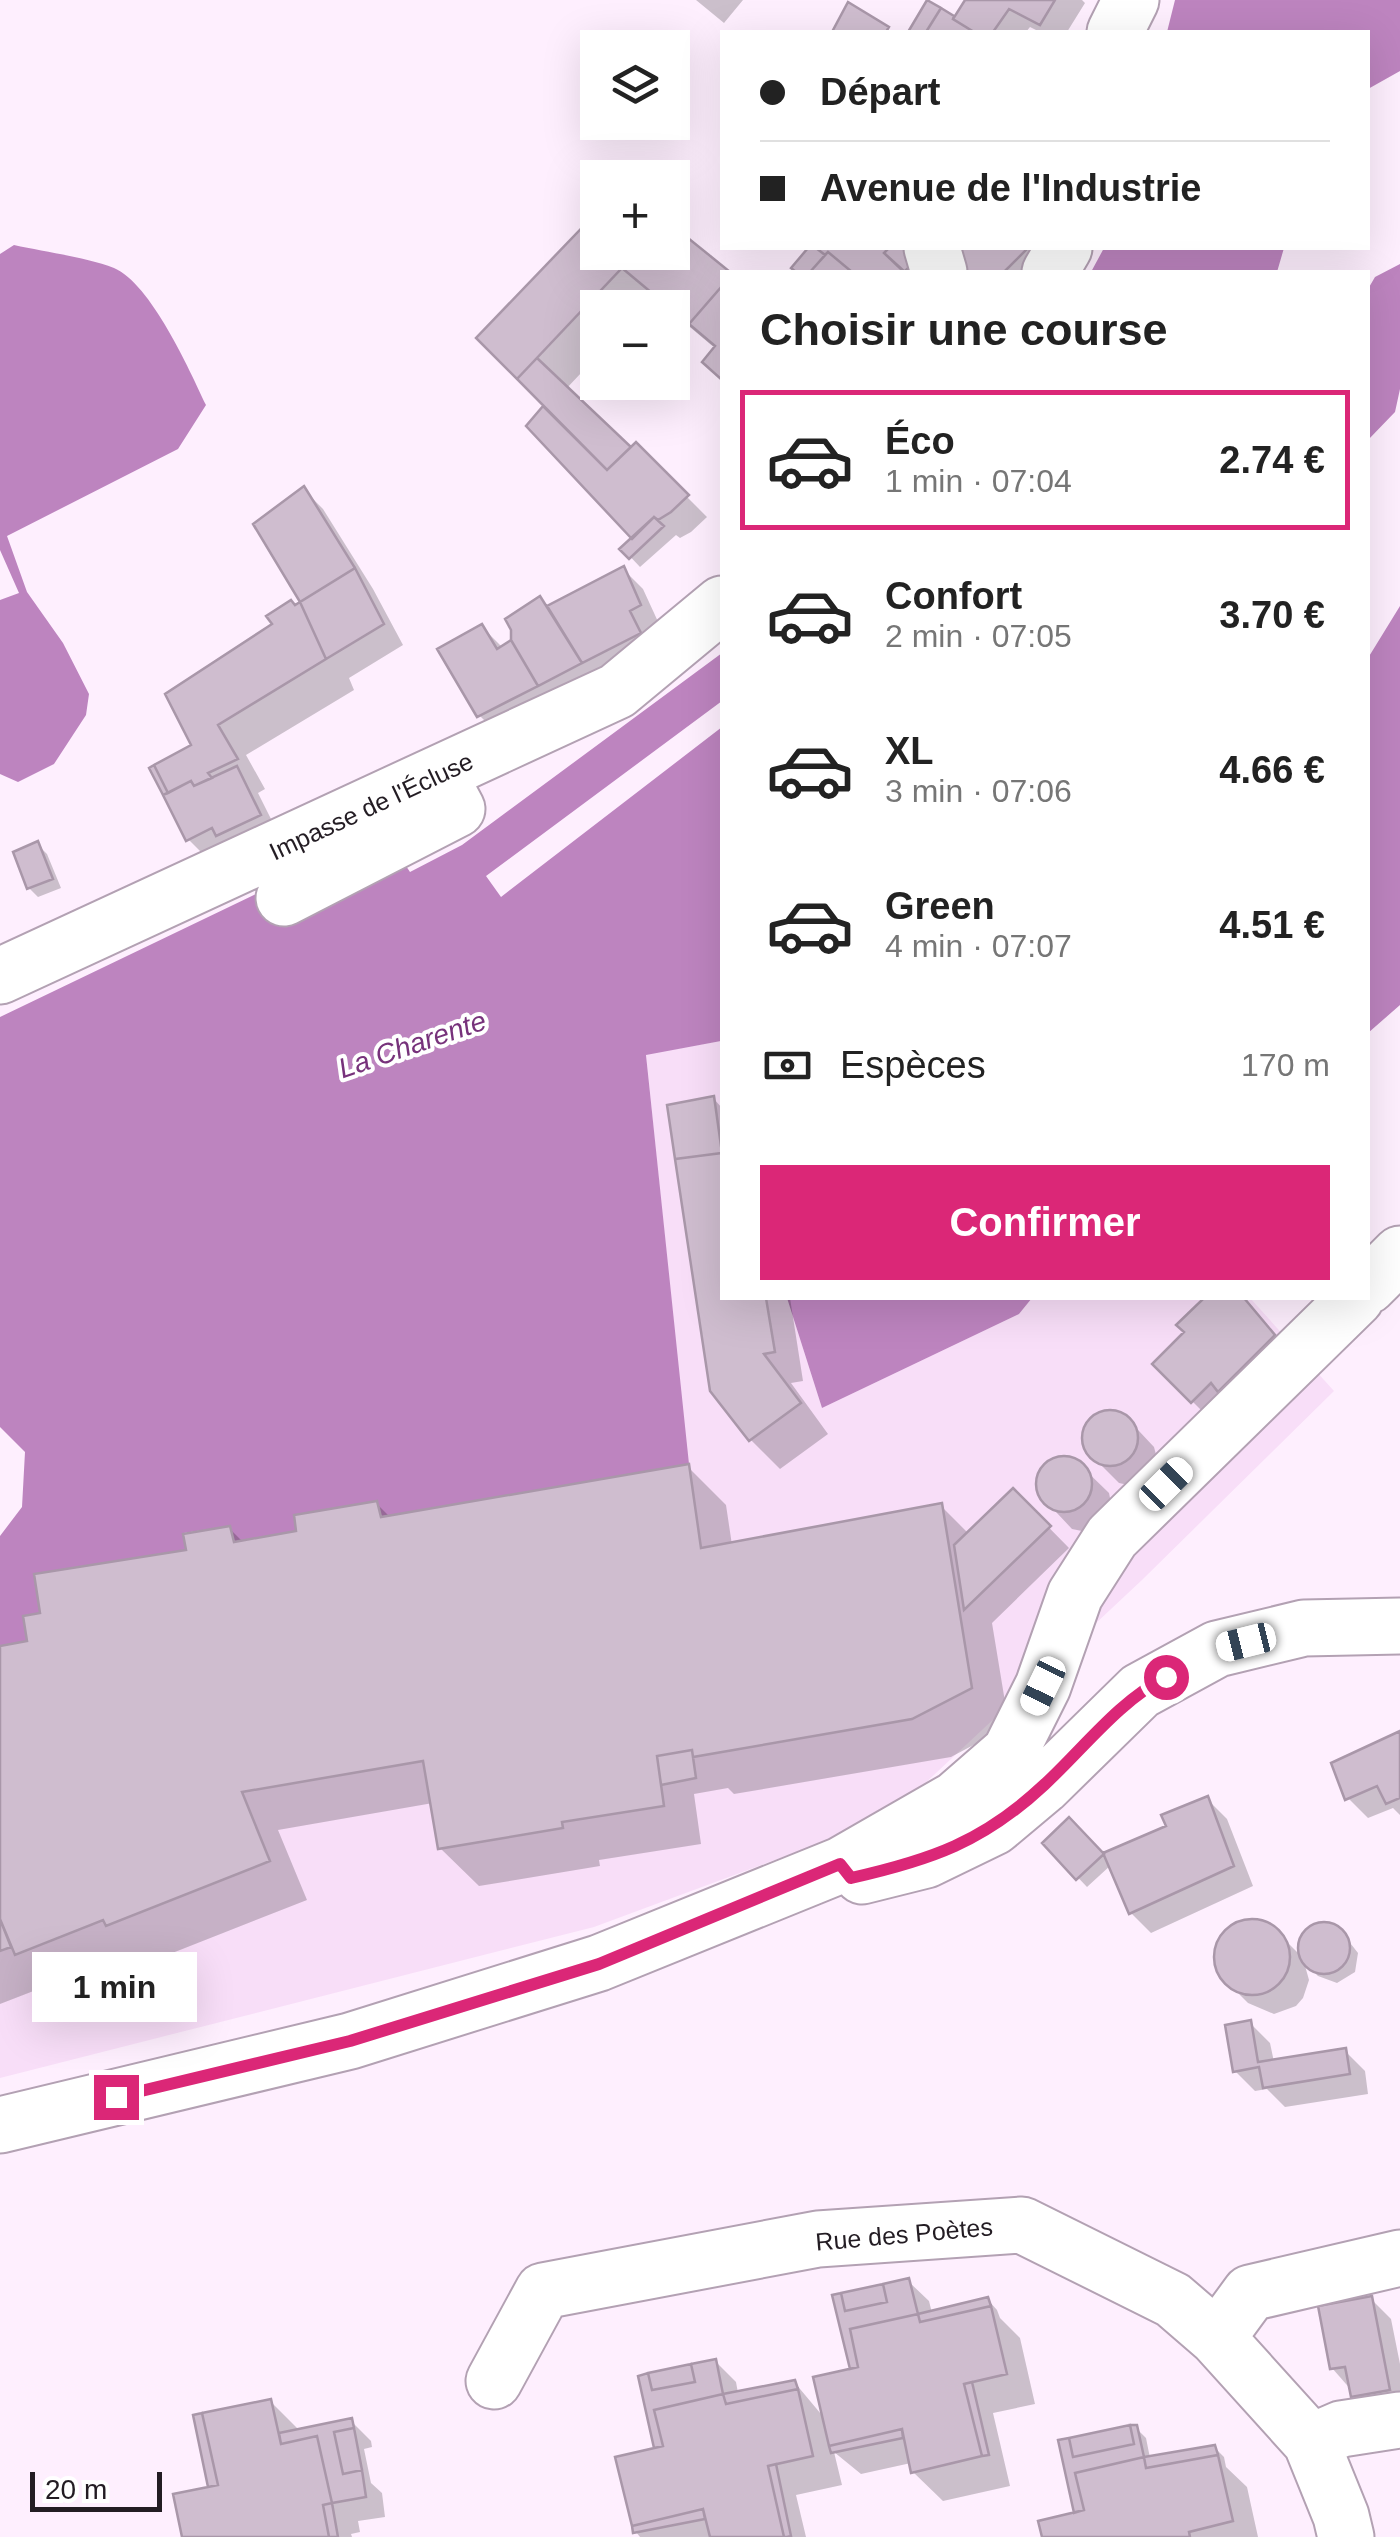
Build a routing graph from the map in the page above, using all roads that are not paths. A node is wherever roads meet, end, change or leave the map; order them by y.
1 (1131, 0) edge
2 (1116, 30) edge
3 (720, 606) edge
4 (438, 775) junction
5 (284, 898) dead end
6 (0, 976) edge
7 (1400, 1254) edge
8 (1370, 1284) edge
9 (1354, 1300) edge
10 (1400, 1626) edge
11 (840, 1864) junction
12 (0, 2125) edge
13 (1400, 2258) edge
14 (1217, 2338) junction
15 (494, 2381) dead end
16 (1400, 2420) edge
17 (1310, 2442) junction
18 (1346, 2537) edge

1 - 2 street
3 - 4 street, Impasse de l'Écluse
4 - 5 street
4 - 6 street, Impasse de l'Écluse
7 - 8 street
9 - 11 street
10 - 11 street
11 - 12 street
13 - 14 street
14 - 15 street, Rue des Poètes
14 - 17 street, Rue des Poètes
16 - 17 street
17 - 18 street, Rue des Poètes

